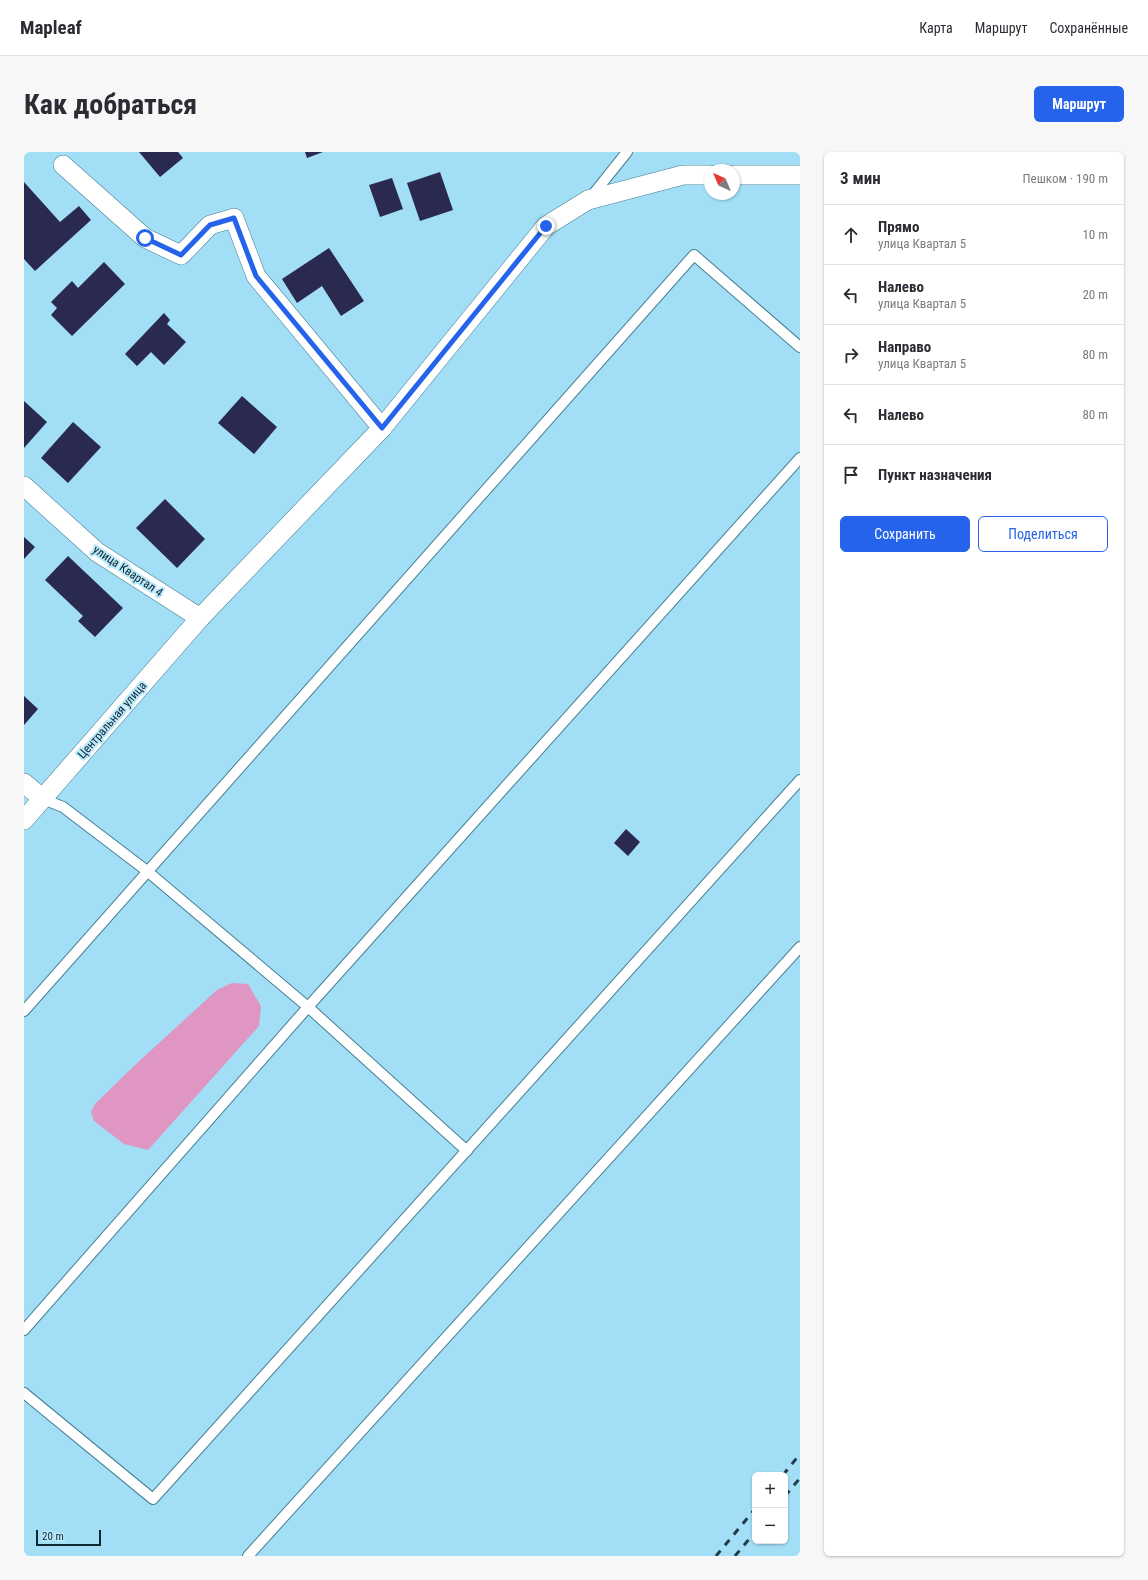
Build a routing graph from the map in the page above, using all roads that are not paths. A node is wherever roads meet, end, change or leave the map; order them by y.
1 (627, 152) edge
2 (63, 165) dead end
3 (704, 175) edge
4 (740, 175) edge
5 (800, 176) edge
6 (588, 200) junction
7 (800, 347) edge
8 (382, 428) junction
9 (800, 458) edge
10 (24, 486) edge
11 (200, 618) junction
12 (800, 780) edge
13 (24, 783) edge
14 (43, 799) junction
15 (24, 820) edge
16 (147, 871) junction
17 (800, 947) edge
18 (308, 1007) junction
19 (24, 1011) edge
20 (467, 1151) junction
21 (24, 1330) edge
22 (24, 1393) edge
23 (248, 1556) edge

1 - 6 lane
2 - 8 street
3 - 6 street, Центральная улица
4 - 5 street
6 - 8 street, Центральная улица
7 - 16 lane
8 - 11 street, Центральная улица
9 - 18 lane
10 - 11 street, улица Квартал 4
11 - 14 street, Центральная улица
12 - 20 lane
13 - 14 street
14 - 15 street, Центральная улица
14 - 16 lane
16 - 18 lane
16 - 19 lane
17 - 23 lane
18 - 20 lane
18 - 21 lane
20 - 22 lane

